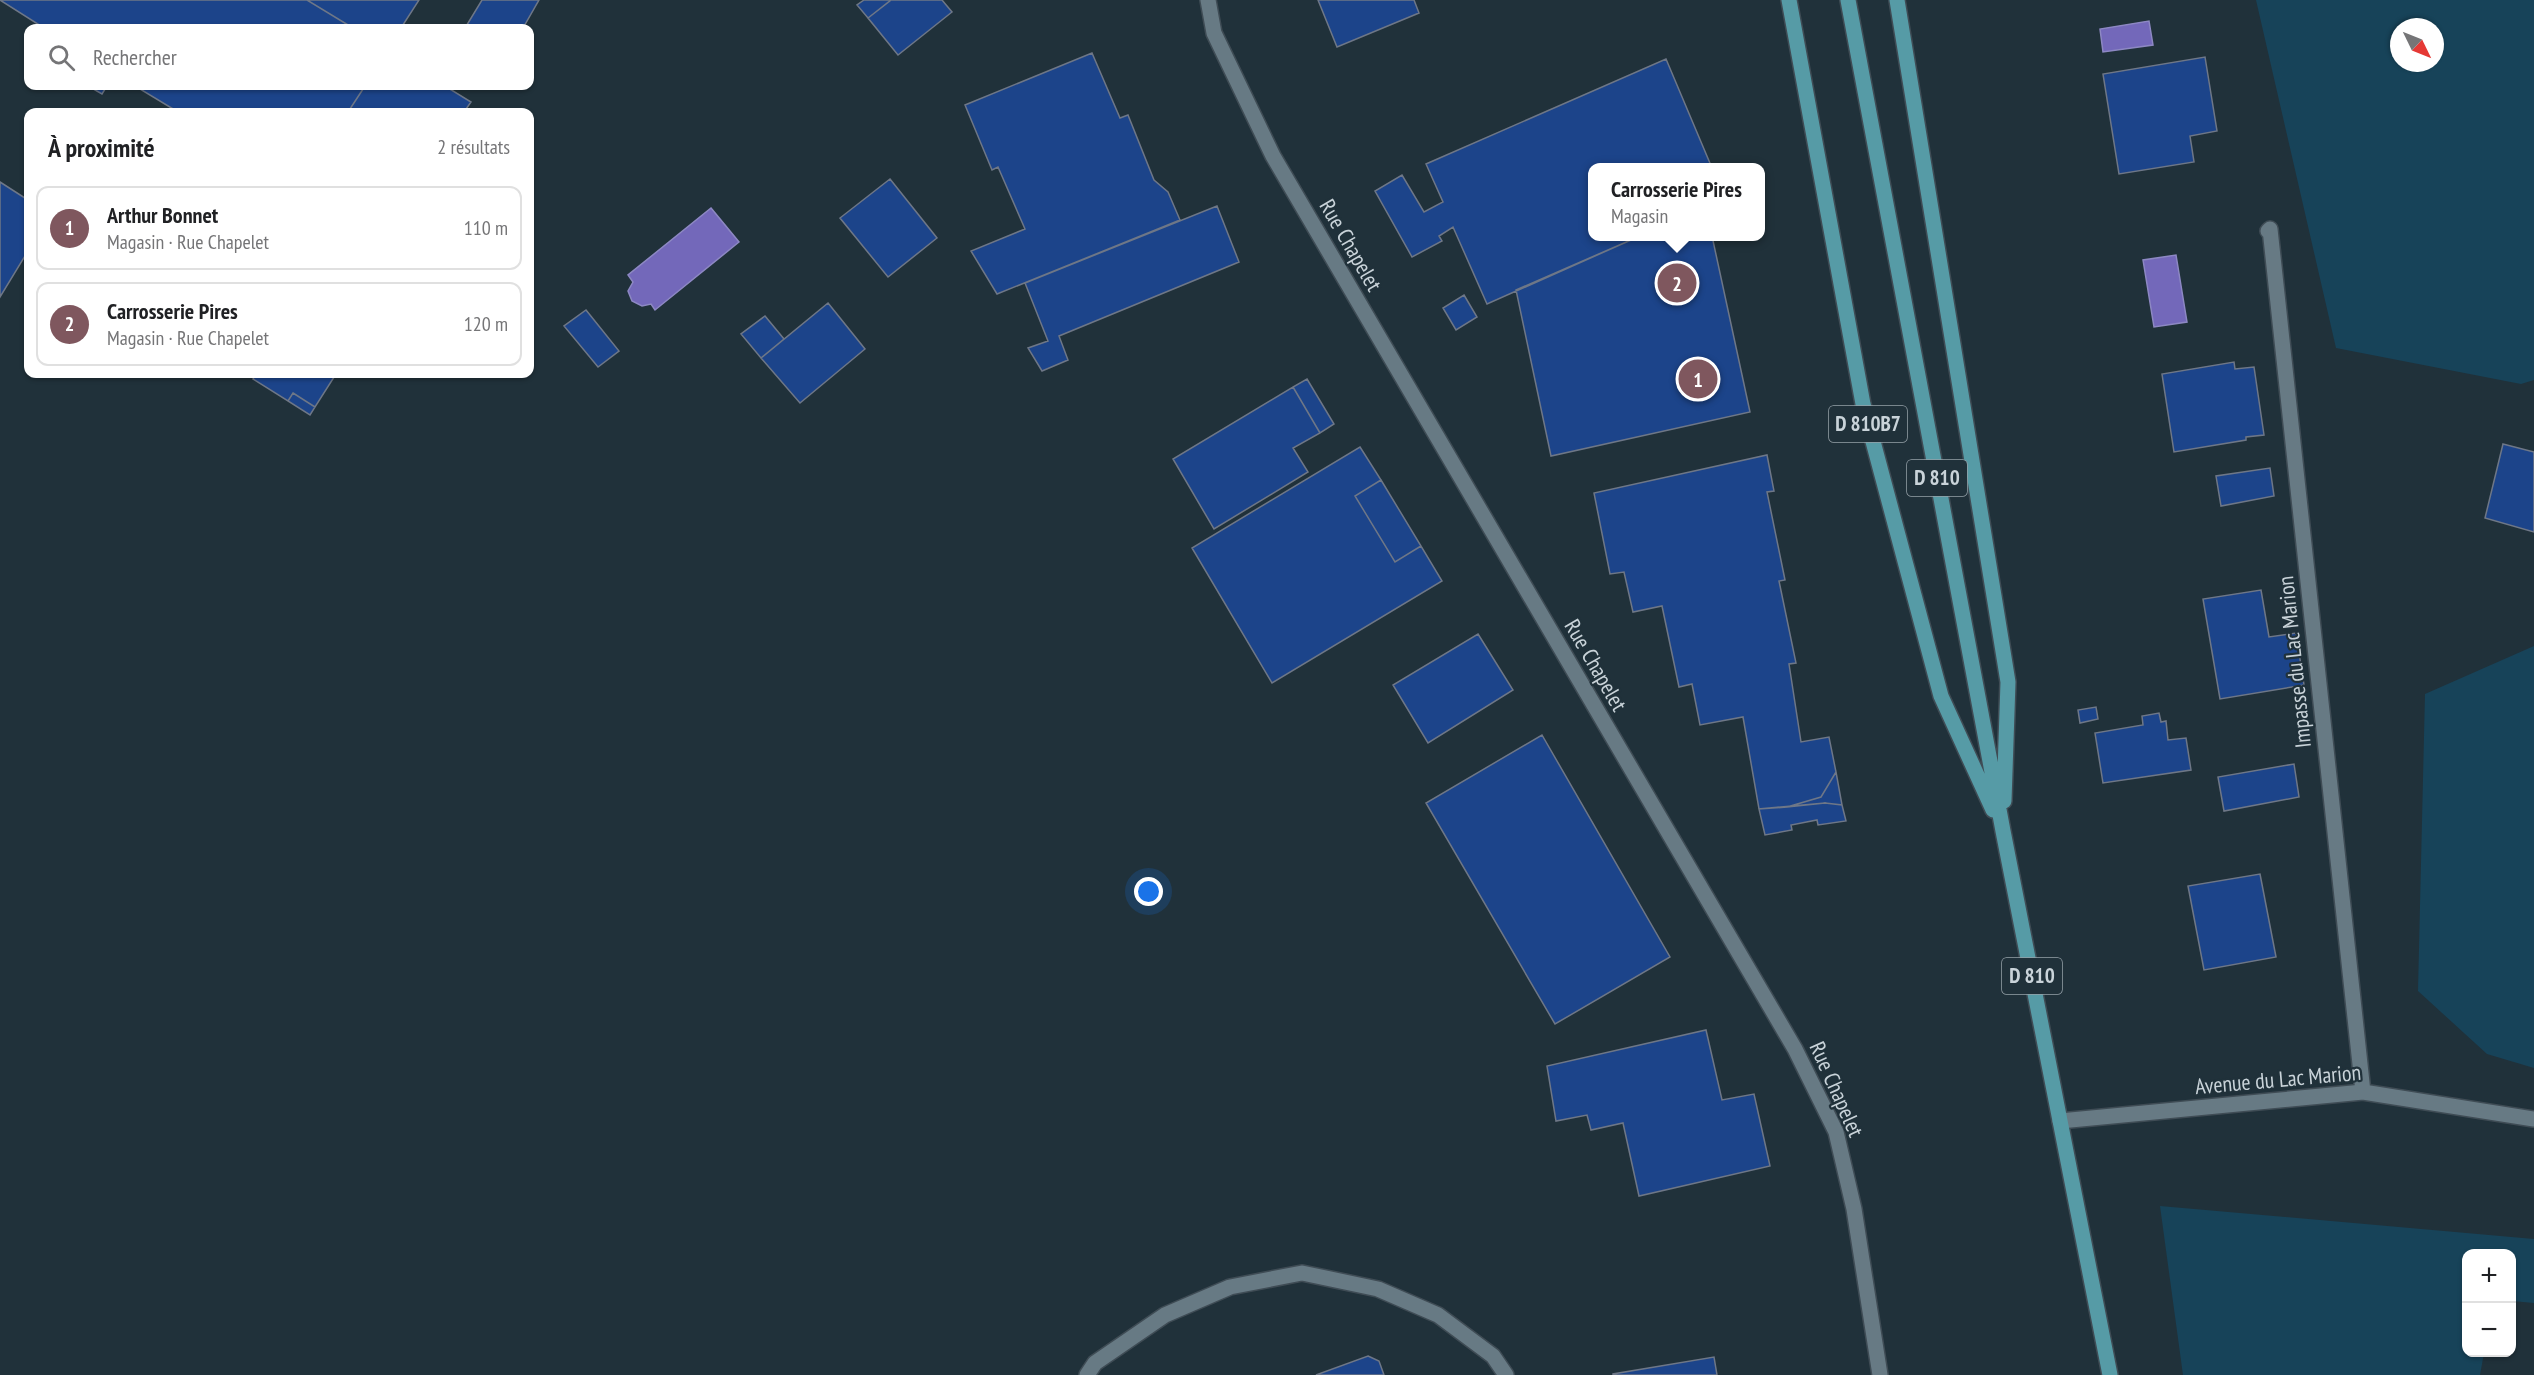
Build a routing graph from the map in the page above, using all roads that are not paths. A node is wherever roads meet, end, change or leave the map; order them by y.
1 (1208, 0) edge
2 (1789, 0) edge
3 (1848, 0) edge
4 (1897, 0) edge
5 (1902, 0) edge
6 (1902, 28) junction
7 (2268, 231) dead end
8 (2004, 831) junction
9 (2363, 1092) junction
10 (2534, 1119) edge
11 (2060, 1122) junction
12 (1087, 1375) edge
13 (1506, 1375) edge
14 (1880, 1375) edge
15 (2110, 1375) edge

1 - 14 street, Rue Chapelet
2 - 8 main road, D 810B7
3 - 8 main road, D 810
4 - 6 main road
5 - 6 street
6 - 8 main road
7 - 9 street, Impasse du Lac Marion
8 - 11 main road, D 810
9 - 10 street, Avenue du Lac Marion
9 - 11 street, Avenue du Lac Marion
11 - 15 main road, D 810
12 - 13 street

